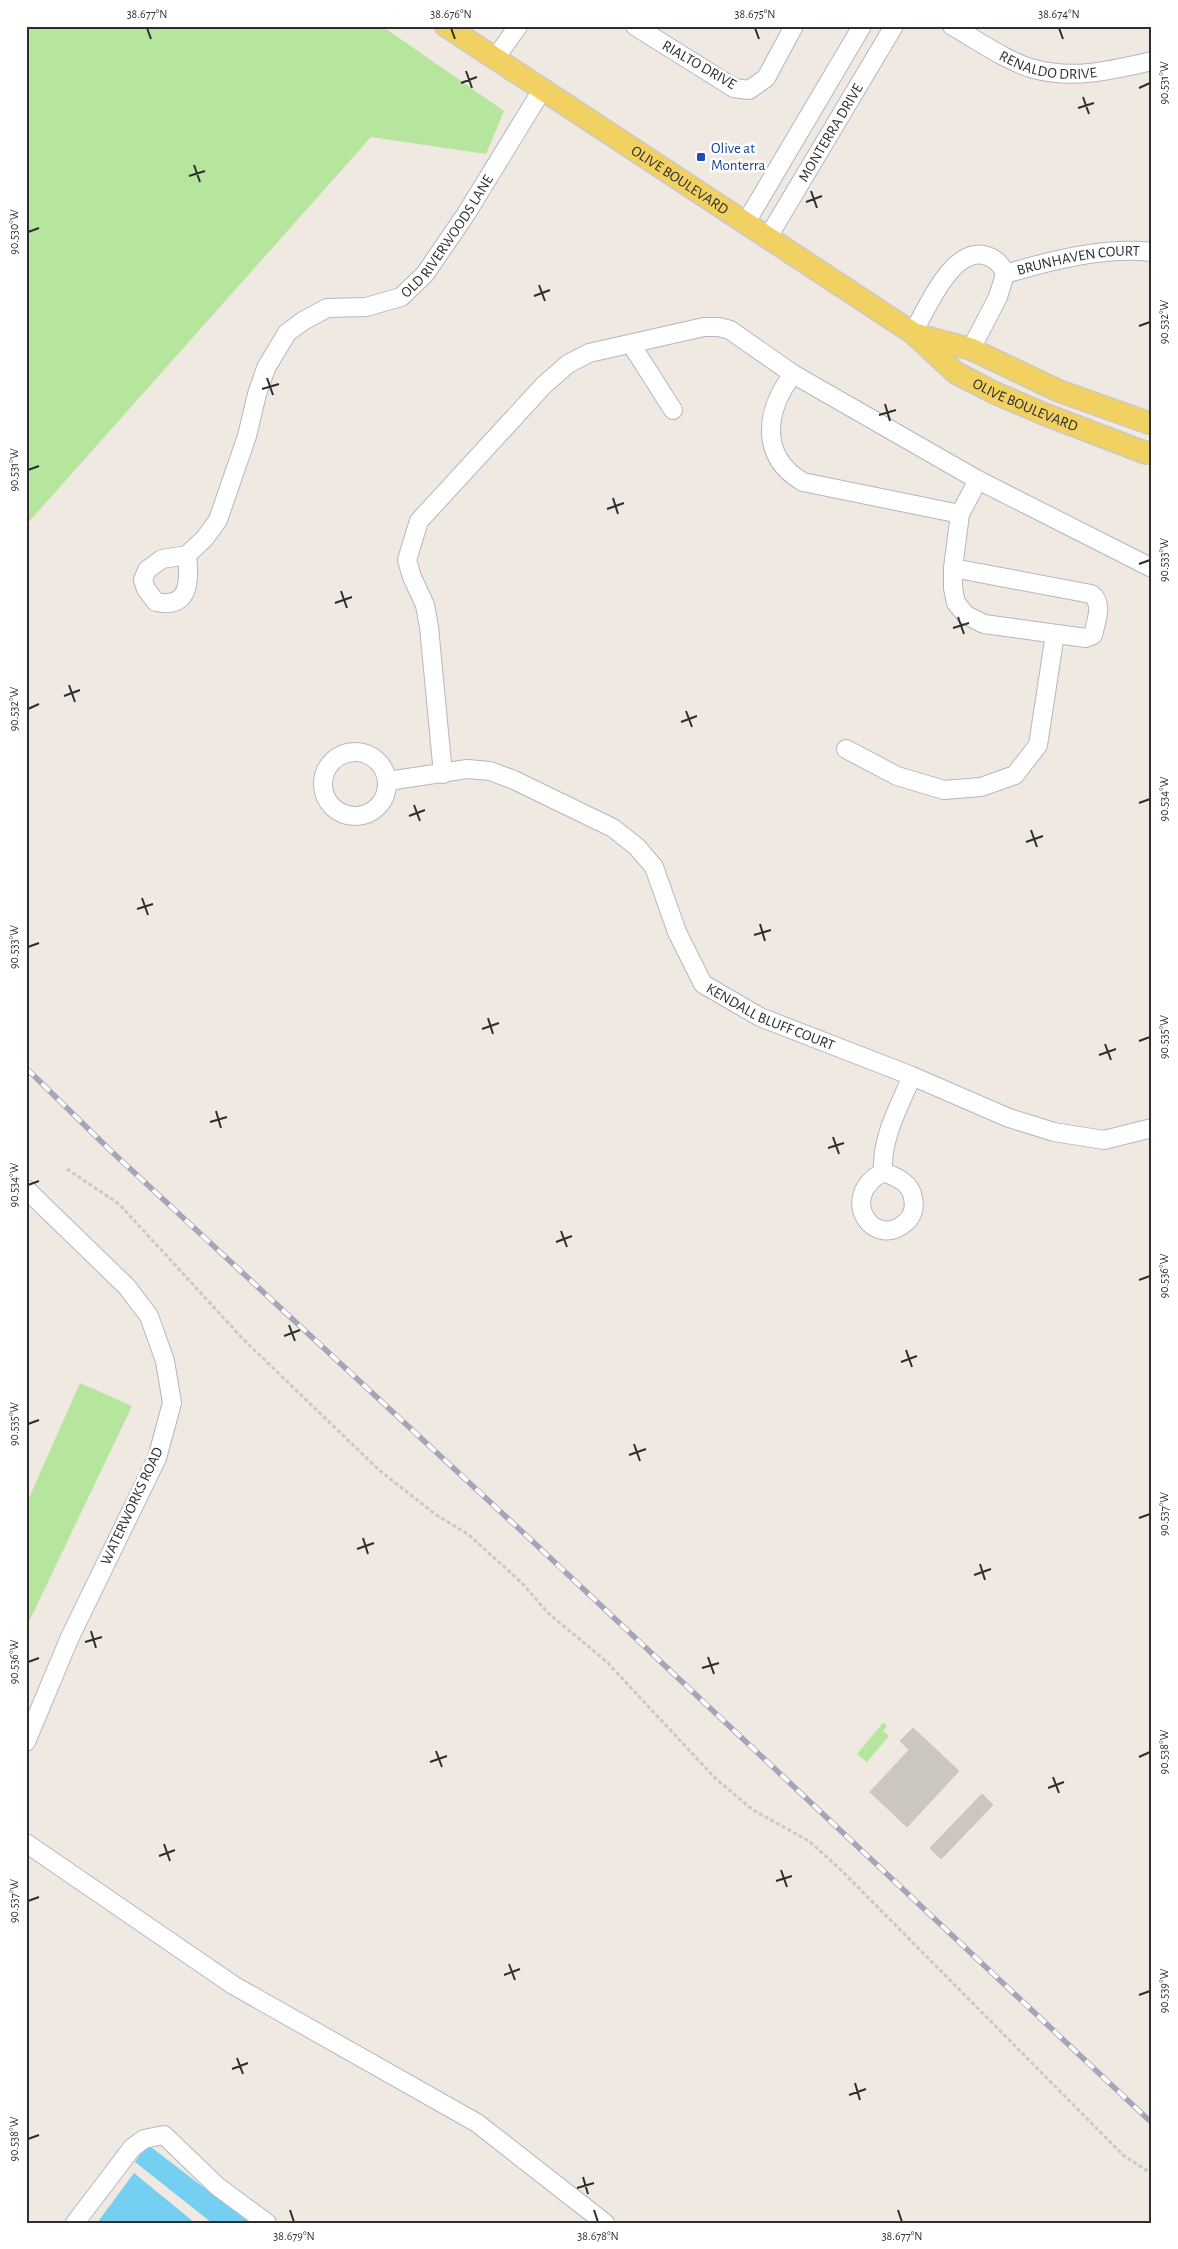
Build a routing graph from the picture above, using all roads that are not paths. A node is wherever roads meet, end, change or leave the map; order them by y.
1 (446, 26) edge
2 (518, 26) edge
3 (635, 26) edge
4 (794, 26) edge
5 (862, 26) edge
6 (894, 26) edge
7 (952, 26) edge
8 (495, 59) junction
9 (1152, 61) edge
10 (542, 90) junction
11 (745, 224) junction
12 (767, 239) junction
13 (1152, 252) edge
14 (1005, 274) junction
15 (913, 334) junction
16 (632, 344) junction
17 (970, 349) junction
18 (793, 374) junction
19 (673, 410) dead end
20 (1152, 424) edge
21 (1152, 452) edge
22 (978, 480) junction
23 (960, 514) junction
24 (1123, 552) junction
25 (1152, 553) edge
26 (187, 555) dead end
27 (953, 568) junction
28 (1152, 568) edge
29 (1055, 634) junction
30 (846, 749) dead end
31 (443, 774) junction
32 (388, 781) dead end
33 (912, 1076) junction
34 (1152, 1128) edge
35 (883, 1172) dead end
36 (26, 1190) edge
37 (26, 1742) edge
38 (26, 1843) edge
39 (75, 2223) edge
40 (267, 2223) edge
41 (605, 2223) edge

1 - 8 main road, OLIVE BOULEVARD
2 - 8 street
3 - 4 street, RIALTO DRIVE
5 - 11 street, MONTERRA DRIVE
6 - 12 street, MONTERRA DRIVE
7 - 9 street, RENALDO DRIVE
8 - 10 main road, OLIVE BOULEVARD
10 - 11 main road, OLIVE BOULEVARD
10 - 26 street, OLD RIVERWOODS LANE
11 - 12 main road, OLIVE BOULEVARD
12 - 15 main road, OLIVE BOULEVARD
13 - 14 street, BRUNHAVEN COURT
14 - 15 street, BRUNHAVEN COURT
14 - 17 street, BRUNHAVEN COURT
15 - 17 main road, OLIVE BOULEVARD
15 - 21 main road, OLIVE BOULEVARD
16 - 18 street
16 - 19 street
16 - 31 street
17 - 20 main road, OLIVE BOULEVARD
18 - 22 street
18 - 23 street
22 - 23 street
22 - 24 street
23 - 27 street
24 - 25 street
24 - 28 street
27 - 29 street
27 - 29 street
29 - 30 street
31 - 32 street, KENDALL BLUFF COURT
31 - 33 street, KENDALL BLUFF COURT
33 - 34 street, KENDALL BLUFF COURT
33 - 35 street
36 - 37 street, WATERWORKS ROAD
38 - 41 street
39 - 40 street

